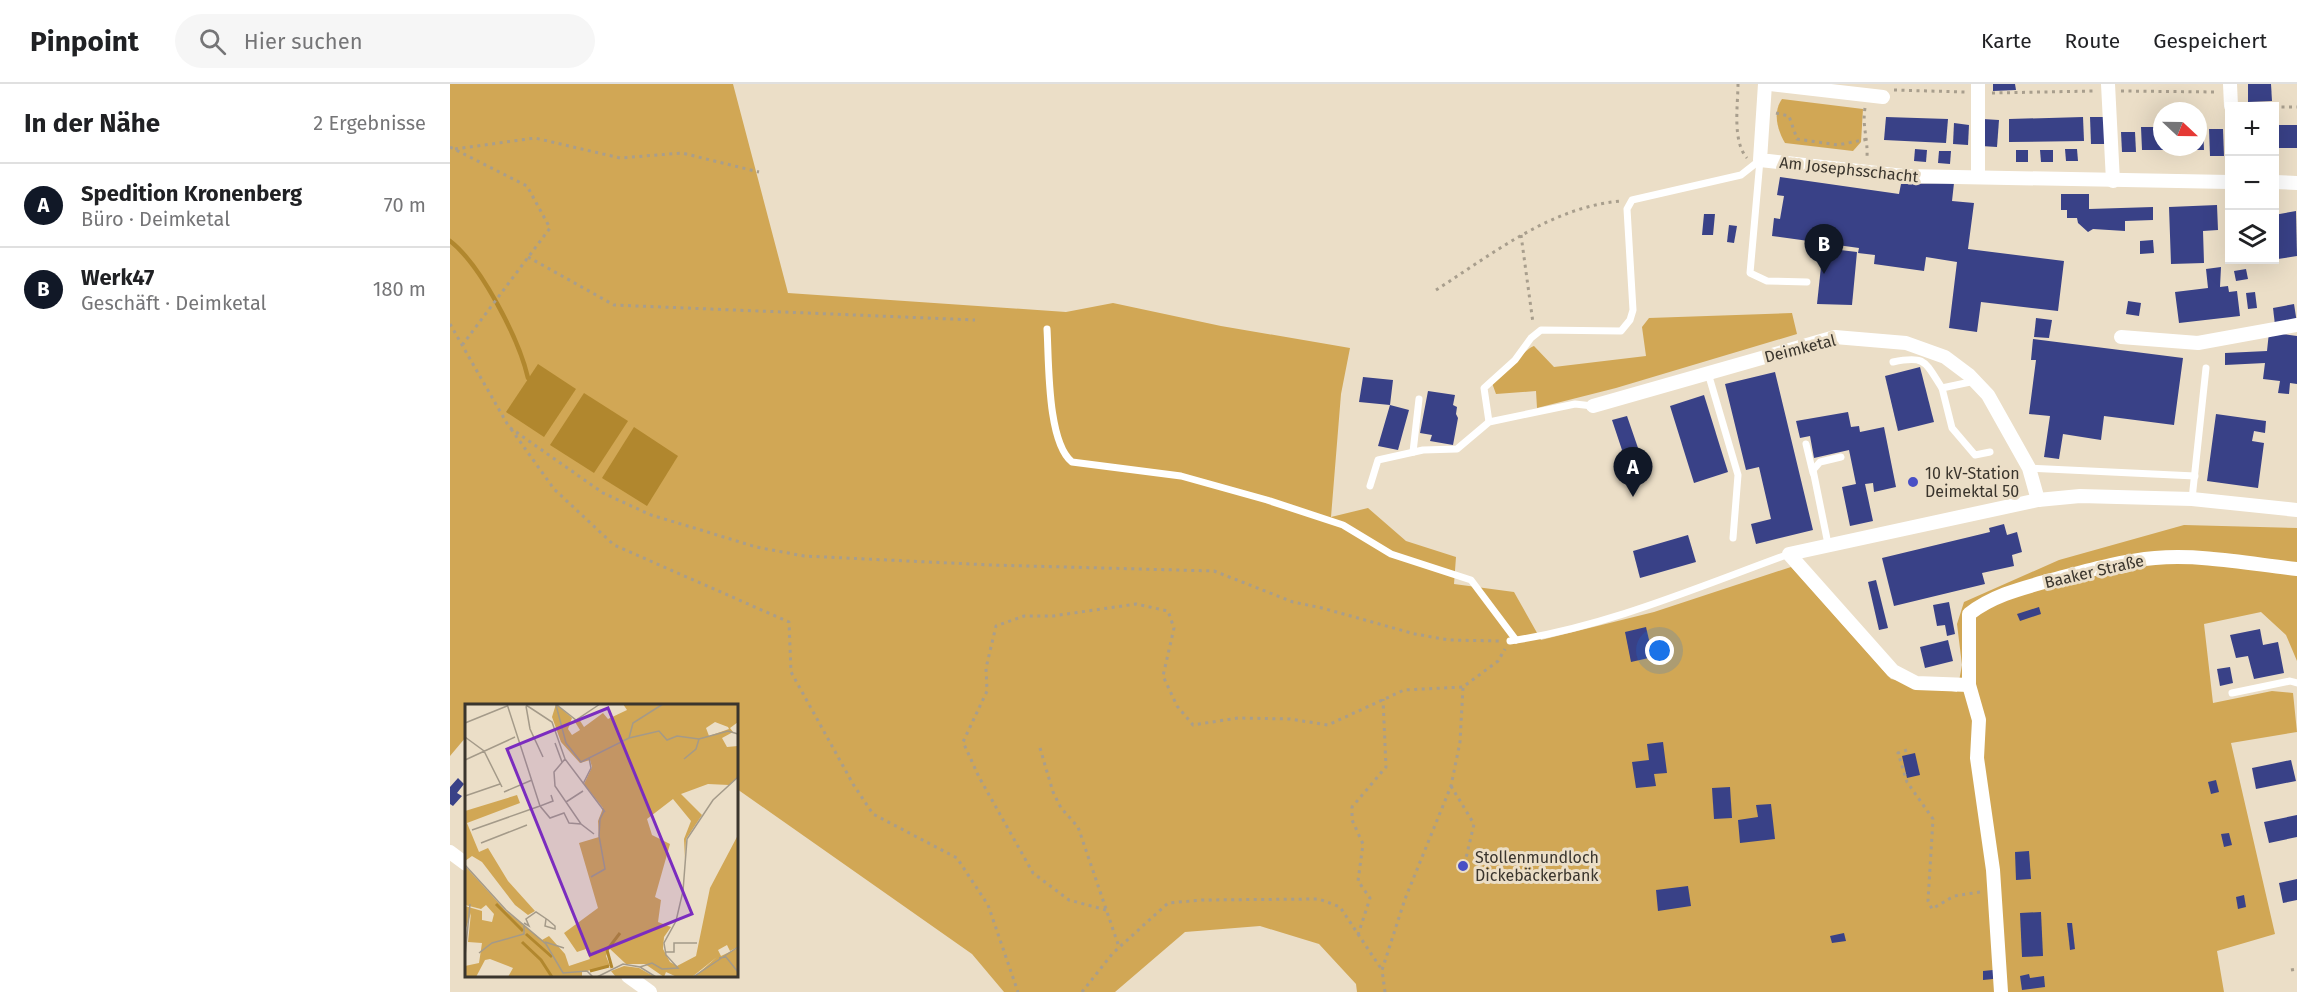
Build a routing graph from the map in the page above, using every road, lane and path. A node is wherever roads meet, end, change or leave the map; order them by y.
1 (1738, 84) edge
2 (1765, 84) edge
3 (1770, 84) edge
4 (2108, 84) edge
5 (2230, 84) edge
6 (1978, 88) edge
7 (1884, 93) joint
8 (1865, 95) junction
9 (2231, 102) edge
10 (2279, 107) edge
11 (2297, 107) edge
12 (1789, 116) dead end
13 (1868, 139) junction
14 (450, 147) edge
15 (455, 149) junction
16 (1760, 160) junction
17 (759, 172) dead end
18 (1867, 173) junction
19 (1978, 177) junction
20 (2113, 181) junction
21 (2225, 182) edge
22 (2279, 182) edge
23 (2297, 183) edge
24 (1632, 200) junction
25 (1521, 235) junction
26 (528, 257) junction
27 (1807, 282) dead end
28 (1436, 290) dead end
29 (975, 320) dead end
30 (450, 324) edge
31 (2297, 325) edge
32 (1047, 329) dead end
33 (1535, 333) junction
34 (2121, 337) dead end
35 (463, 344) junction
36 (1893, 362) dead end
37 (2206, 368) dead end
38 (1708, 373) junction
39 (1975, 381) junction
40 (1942, 388) junction
41 (1419, 399) dead end
42 (1593, 406) joint
43 (1489, 422) junction
44 (509, 427) junction
45 (1806, 444) dead end
46 (1413, 452) junction
47 (1990, 452) dead end
48 (1841, 457) dead end
49 (2029, 468) junction
50 (1813, 475) junction
51 (2195, 476) junction
52 (1370, 486) dead end
53 (2192, 499) junction
54 (2038, 500) junction
55 (2297, 510) edge
56 (1733, 538) dead end
57 (1828, 544) junction
58 (1789, 554) junction
59 (2297, 569) edge
60 (1513, 641) junction
61 (2297, 683) edge
62 (1969, 685) junction
63 (1463, 687) junction
64 (2232, 693) dead end
65 (1383, 699) junction
66 (1040, 748) dead end
67 (1907, 750) dead end
68 (1451, 786) junction
69 (450, 852) edge
70 (1466, 858) dead end
71 (465, 863) edge
72 (1995, 890) junction
73 (1106, 910) junction
74 (1358, 935) junction
75 (1119, 947) junction
76 (2297, 969) edge
77 (1382, 970) junction
78 (2291, 970) dead end
79 (631, 977) edge
80 (650, 992) edge
81 (1018, 992) edge
82 (1082, 992) edge
83 (1385, 992) edge
84 (2001, 992) edge

1 - 16 path
2 - 16 street, Am Josephsschacht
3 - 8 street
4 - 20 street
5 - 9 street
6 - 7 path
6 - 19 street
7 - 8 street
8 - 13 path
10 - 11 path
12 - 13 path
13 - 18 path
14 - 15 path
15 - 17 path
15 - 26 path
16 - 18 street, Am Josephsschacht
16 - 24 lane
16 - 27 lane
18 - 19 street, Am Josephsschacht
19 - 20 street, Am Josephsschacht
20 - 21 street, Am Josephsschacht
22 - 23 street
24 - 25 path
24 - 33 lane
25 - 28 path
25 - 33 path
26 - 29 path
26 - 35 path
30 - 35 path
31 - 34 street
32 - 60 lane
33 - 43 lane
35 - 44 path
36 - 40 lane
37 - 51 lane
38 - 39 street, Deimketal
38 - 42 street, Deimketal
38 - 56 lane
39 - 40 lane
39 - 49 street, Deimketal
40 - 47 lane
41 - 46 lane
42 - 43 lane
43 - 46 lane
44 - 60 path
44 - 81 path
45 - 50 lane
46 - 52 lane
48 - 50 lane
49 - 51 lane
49 - 54 street, Deimketal
50 - 57 lane
51 - 53 lane
53 - 54 street
53 - 55 street
54 - 57 street
57 - 58 street
58 - 60 lane
58 - 62 street
59 - 62 street, Baaker Straße
60 - 63 path
61 - 64 lane
62 - 72 street, Baaker Straße
63 - 65 path
63 - 68 path
65 - 73 path
65 - 74 path
66 - 73 path
67 - 72 path
68 - 70 path
68 - 77 path
69 - 71 street
72 - 84 street, Baaker Straße
73 - 75 path
74 - 75 path
74 - 77 path
75 - 82 path
76 - 78 path
77 - 83 path
79 - 80 street

